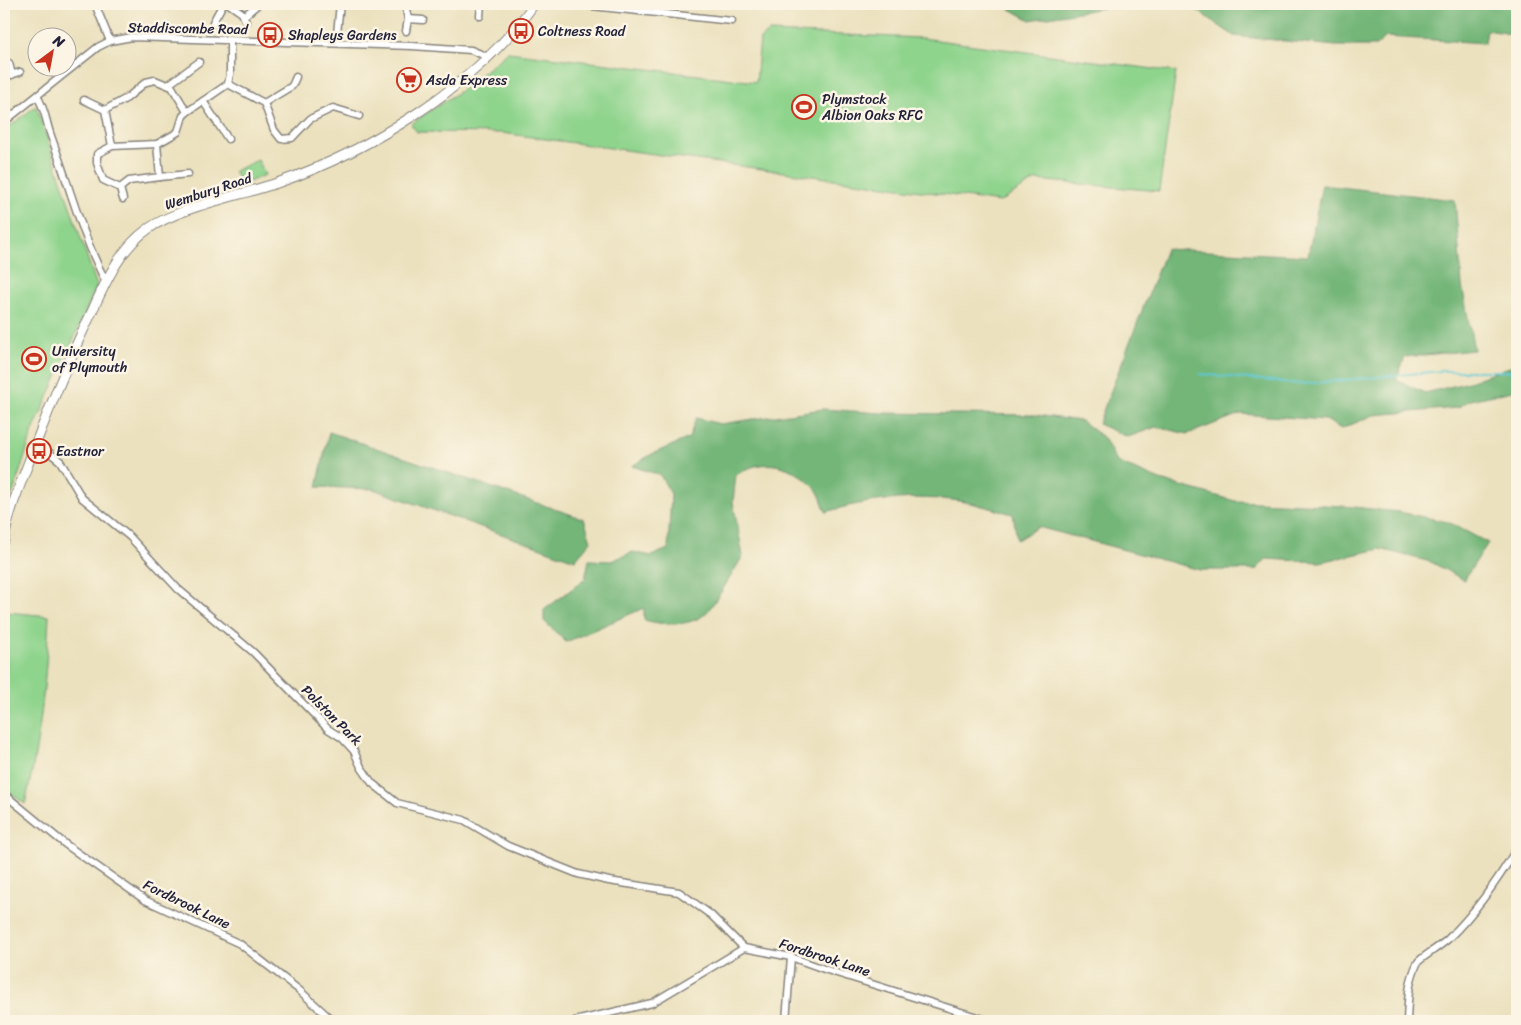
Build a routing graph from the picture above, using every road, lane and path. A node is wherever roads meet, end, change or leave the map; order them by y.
1 (95, 4) edge
2 (223, 4) edge
3 (229, 4) edge
4 (340, 4) edge
5 (405, 4) edge
6 (481, 4) edge
7 (534, 4) edge
8 (573, 4) edge
9 (257, 5) edge
10 (480, 16) dead end
11 (408, 19) junction
12 (423, 20) dead end
13 (732, 21) dead end
14 (217, 25) dead end
15 (406, 31) dead end
16 (110, 41) junction
17 (230, 41) junction
18 (336, 43) junction
19 (488, 57) junction
20 (199, 62) dead end
21 (9, 63) dead end
22 (20, 72) dead end
23 (12, 74) junction
24 (4, 77) edge
25 (296, 77) dead end
26 (228, 84) junction
27 (168, 86) junction
28 (37, 96) junction
29 (84, 100) dead end
30 (203, 101) junction
31 (264, 103) junction
32 (105, 110) junction
33 (188, 112) junction
34 (359, 116) dead end
35 (4, 122) edge
36 (228, 139) dead end
37 (157, 144) junction
38 (112, 146) junction
39 (188, 174) dead end
40 (160, 177) junction
41 (120, 188) junction
42 (123, 199) dead end
43 (106, 282) junction
44 (36, 442) junction
45 (4, 540) edge
46 (4, 794) edge
47 (1517, 848) edge
48 (744, 948) junction
49 (791, 957) junction
50 (333, 1021) edge
51 (575, 1021) edge
52 (786, 1021) edge
53 (990, 1021) edge
54 (1408, 1021) edge

1 - 16 street
2 - 14 street
3 - 9 street
4 - 18 street
5 - 11 street
6 - 10 street
7 - 19 street, Wembury Road
8 - 13 street
11 - 12 street
11 - 15 street
16 - 17 street, Staddiscombe Road
16 - 28 street, Staddiscombe Road
17 - 18 street, Staddiscombe Road
17 - 26 street
18 - 19 street, Staddiscombe Road
19 - 43 street, Wembury Road
20 - 27 street
21 - 23 street
22 - 23 street
23 - 24 street
25 - 31 street
26 - 30 street
26 - 31 street
27 - 32 street
27 - 33 street
28 - 35 street, Staddiscombe Road
28 - 43 street
29 - 32 street
30 - 33 street
30 - 36 street
31 - 34 street
32 - 38 street
33 - 37 street
37 - 38 street
37 - 40 street
38 - 41 street
39 - 40 street
40 - 41 street
41 - 42 street
43 - 44 street, Wembury Road
44 - 45 street, Wembury Road
44 - 48 street, Polston Park
46 - 50 street, Fordbrook Lane
47 - 54 street
48 - 49 street, Fordbrook Lane
48 - 51 street
49 - 52 street
49 - 53 street, Fordbrook Lane

